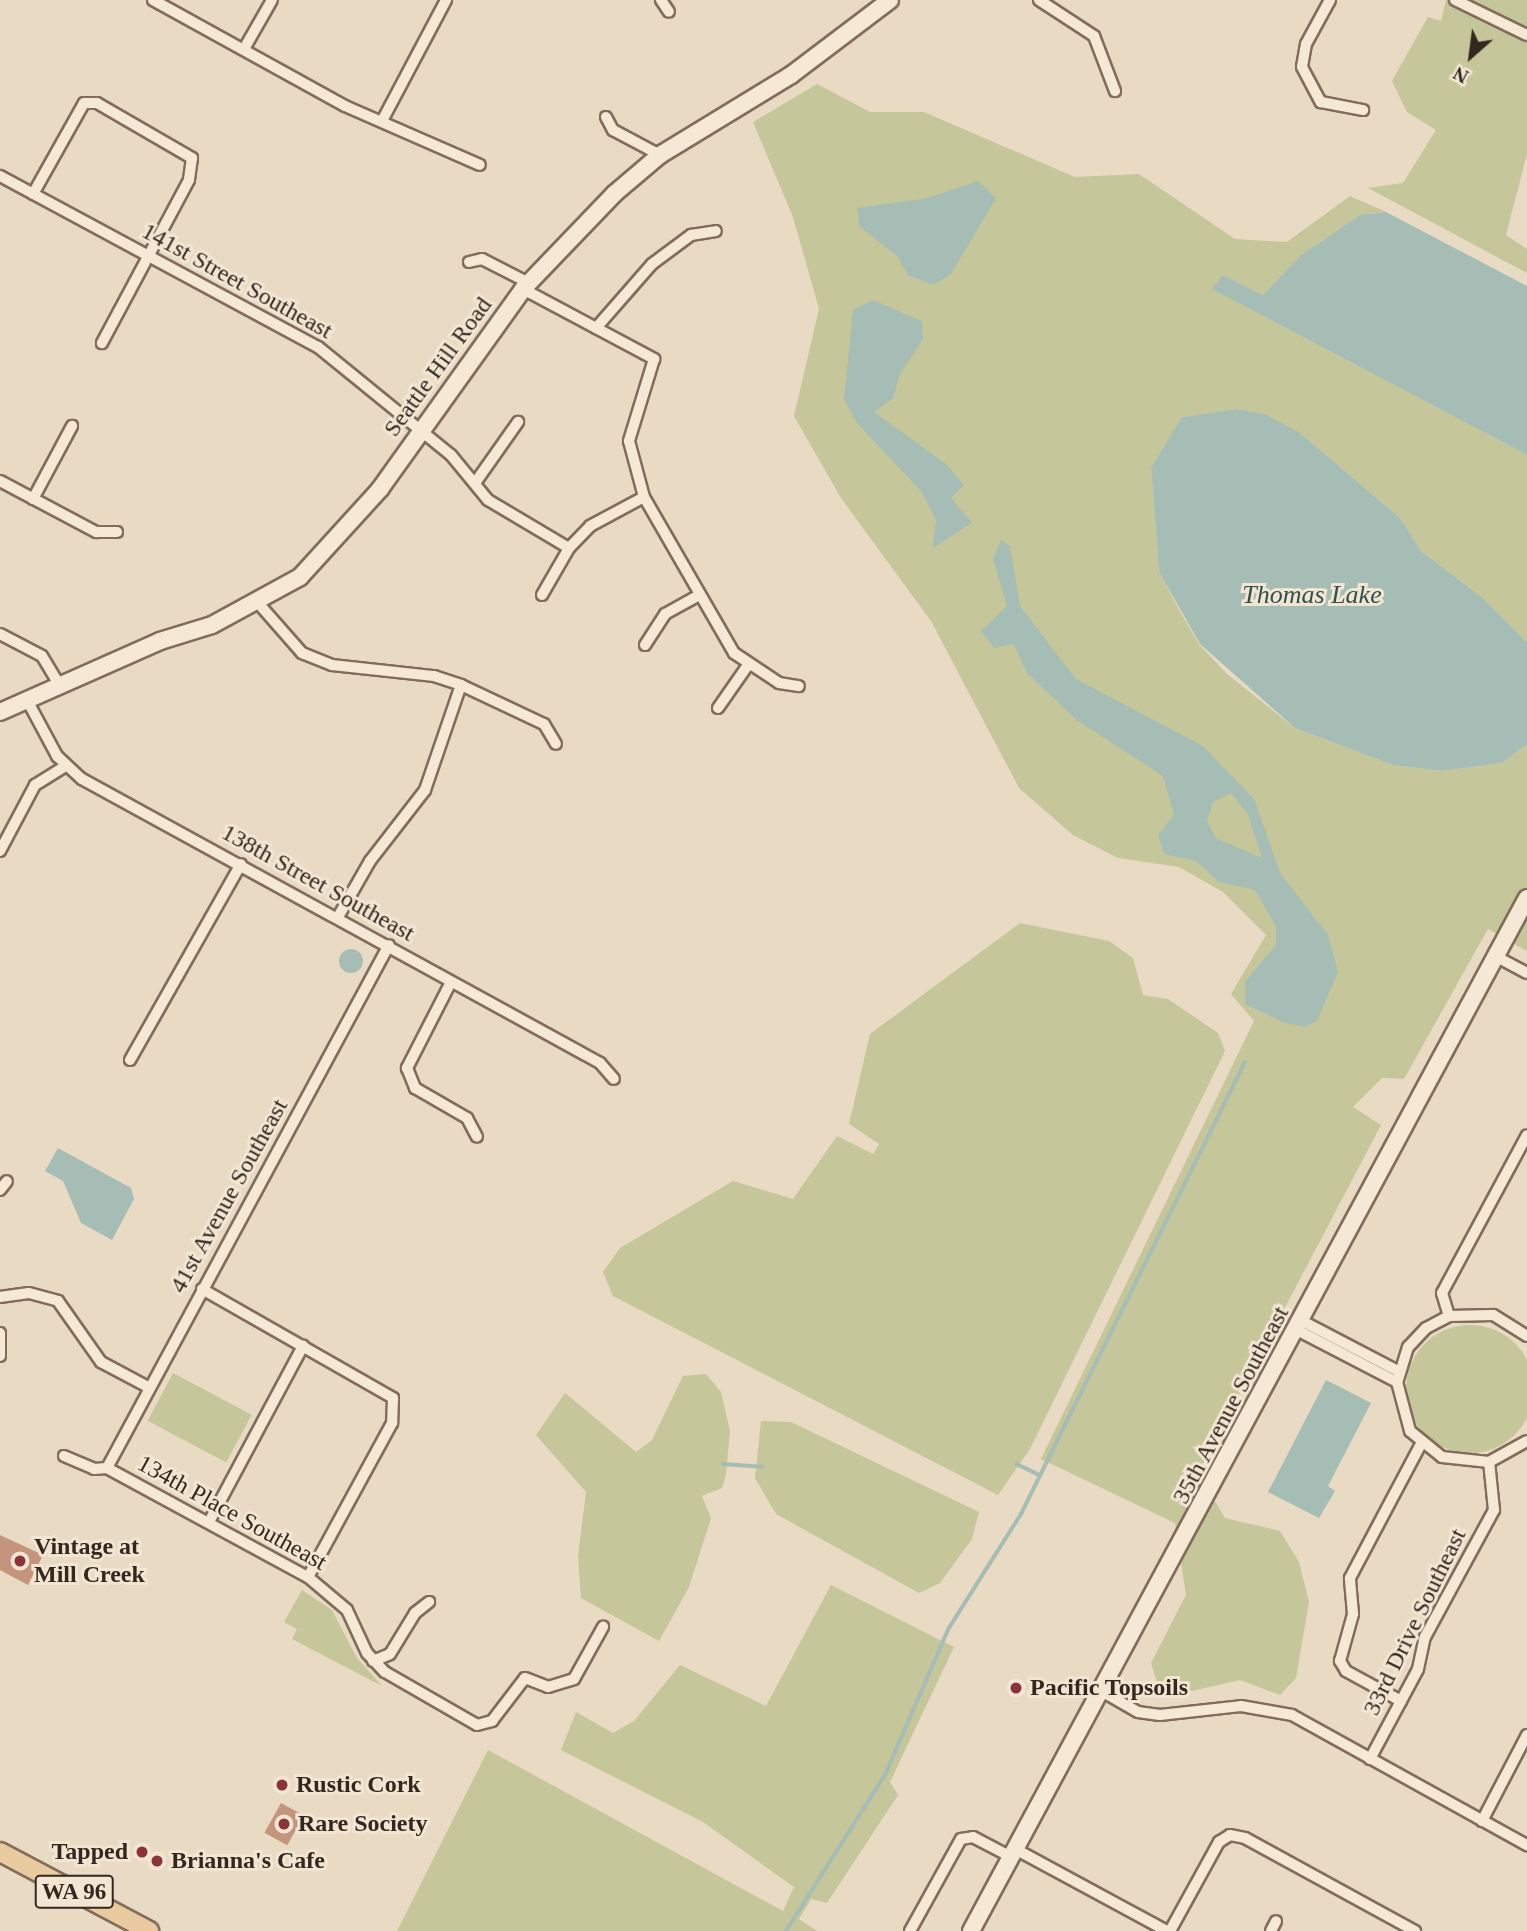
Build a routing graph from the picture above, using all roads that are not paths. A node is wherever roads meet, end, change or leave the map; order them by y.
1 (153, 0) edge
2 (272, 0) edge
3 (446, 0) edge
4 (661, 0) edge
5 (890, 0) edge
6 (1039, 0) edge
7 (1330, 0) edge
8 (1455, 0) edge
9 (669, 12) dead end
10 (1527, 35) edge
11 (244, 49) junction
12 (1115, 91) dead end
13 (1363, 110) dead end
14 (606, 117) dead end
15 (382, 121) junction
16 (660, 155) junction
17 (480, 165) dead end
18 (0, 176) edge
19 (33, 194) junction
20 (716, 231) dead end
21 (149, 256) junction
22 (469, 262) dead end
23 (526, 286) junction
24 (596, 328) junction
25 (102, 343) dead end
26 (518, 422) dead end
27 (72, 426) dead end
28 (421, 429) junction
29 (0, 481) edge
30 (475, 484) junction
31 (644, 497) junction
32 (33, 499) junction
33 (117, 533) dead end
34 (569, 548) junction
35 (542, 595) dead end
36 (699, 595) junction
37 (259, 604) junction
38 (0, 634) edge
39 (645, 645) dead end
40 (748, 665) junction
41 (58, 683) junction
42 (461, 685) junction
43 (799, 686) dead end
44 (27, 700) junction
45 (718, 708) dead end
46 (0, 712) edge
47 (556, 744) dead end
48 (65, 766) junction
49 (0, 851) edge
50 (240, 864) junction
51 (1527, 898) edge
52 (338, 917) junction
53 (389, 945) junction
54 (1494, 956) junction
55 (1527, 974) edge
56 (451, 982) junction
57 (130, 1060) dead end
58 (614, 1079) dead end
59 (1527, 1135) edge
60 (477, 1137) dead end
61 (202, 1289) junction
62 (0, 1297) edge
63 (1449, 1316) junction
64 (1300, 1325) junction
65 (1525, 1328) edge
66 (0, 1333) edge
67 (303, 1346) junction
68 (0, 1356) edge
69 (1398, 1377) junction
70 (148, 1387) junction
71 (1527, 1441) edge
72 (1422, 1444) junction
73 (64, 1456) dead end
74 (1489, 1462) junction
75 (107, 1468) junction
76 (208, 1522) junction
77 (307, 1577) junction
78 (429, 1602) dead end
79 (603, 1627) dead end
80 (373, 1661) junction
81 (1103, 1692) junction
82 (1401, 1701) junction
83 (1527, 1735) edge
84 (1370, 1759) junction
85 (1482, 1821) junction
86 (1527, 1845) edge
87 (0, 1852) edge
88 (1015, 1854) junction
89 (149, 1931) edge
90 (911, 1931) edge
91 (971, 1931) edge
92 (1169, 1931) edge
93 (1415, 1931) edge

1 - 11 street
2 - 11 street
3 - 15 street
4 - 9 street
5 - 16 main road, Seattle Hill Road
6 - 12 street
7 - 13 street
8 - 10 street
11 - 15 street
14 - 16 street
15 - 17 street
16 - 23 main road, Seattle Hill Road
18 - 19 street, 141st Street Southeast
19 - 21 street, 141st Street Southeast
19 - 21 street
20 - 24 street
21 - 25 street
21 - 28 street, 141st Street Southeast
22 - 23 street
23 - 24 street
23 - 28 main road, Seattle Hill Road
24 - 31 street
26 - 30 street
27 - 32 street
28 - 30 street, 141st Street Southeast
28 - 37 main road, Seattle Hill Road
29 - 32 street
30 - 34 street, 141st Street Southeast
31 - 34 street
31 - 36 street
32 - 33 street
34 - 35 street
36 - 39 street
36 - 40 street
37 - 41 main road, Seattle Hill Road
37 - 42 street
38 - 41 street
40 - 43 street
40 - 45 street
41 - 44 main road, Seattle Hill Road
42 - 47 street
42 - 52 street
44 - 46 main road, Seattle Hill Road
44 - 48 street
48 - 49 street
48 - 50 street, 138th Street Southeast
50 - 52 street, 138th Street Southeast
50 - 57 street
51 - 54 main road, 35th Avenue Southeast
52 - 53 street, 138th Street Southeast
53 - 56 street, 138th Street Southeast
53 - 61 street, 41st Avenue Southeast
54 - 55 street
54 - 64 main road, 35th Avenue Southeast
56 - 58 street, 138th Street Southeast
56 - 60 street
59 - 63 street
61 - 67 street
61 - 70 street, 41st Avenue Southeast
62 - 70 street
63 - 65 street
63 - 69 street
64 - 69 street
64 - 81 main road, 35th Avenue Southeast
66 - 68 street
67 - 76 street
67 - 77 street
69 - 72 street
70 - 75 street, 41st Avenue Southeast
71 - 74 street
72 - 74 street
72 - 82 street
73 - 75 street, 134th Place Southeast
74 - 82 street, 33rd Drive Southeast
75 - 76 street, 134th Place Southeast
76 - 77 street, 134th Place Southeast
77 - 80 street, 134th Place Southeast
78 - 80 street
79 - 80 street, 134th Place Southeast
81 - 84 street
81 - 88 main road, 35th Avenue Southeast
82 - 84 street, 33rd Drive Southeast
83 - 85 street
84 - 85 street
85 - 86 street
87 - 89 main road, WA 96
88 - 90 street
88 - 91 main road, 35th Avenue Southeast
88 - 92 street
92 - 93 street

